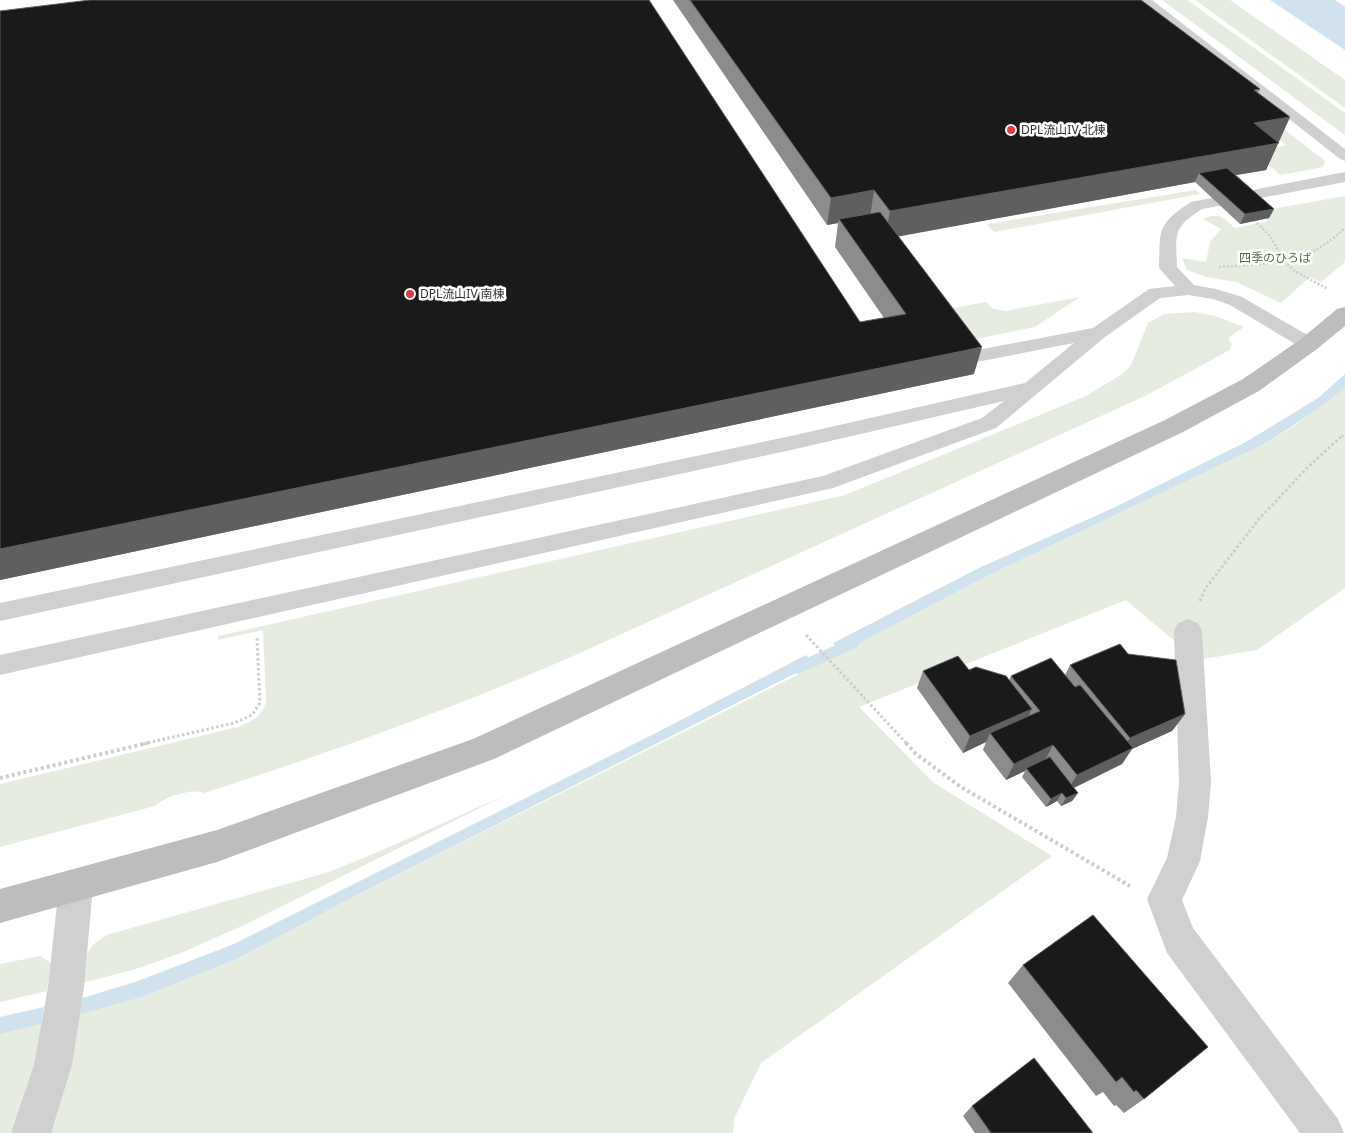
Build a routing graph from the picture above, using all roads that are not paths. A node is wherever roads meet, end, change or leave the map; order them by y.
1 (1144, 0) edge
2 (1345, 156) edge
3 (1345, 177) edge
4 (1181, 283) junction
5 (1345, 314) edge
6 (1098, 332) junction
7 (1309, 344) junction
8 (937, 355) edge
9 (1029, 388) junction
10 (0, 612) edge
11 (1188, 631) road end
12 (0, 665) edge
13 (76, 886) junction
14 (0, 906) edge
15 (31, 1133) edge
16 (1324, 1133) edge

1 - 2 lane
3 - 4 lane
4 - 6 lane
4 - 7 lane
5 - 7 street
6 - 8 lane
6 - 9 lane
7 - 13 street
9 - 10 lane
9 - 12 lane
11 - 16 street
13 - 14 street
13 - 15 street

